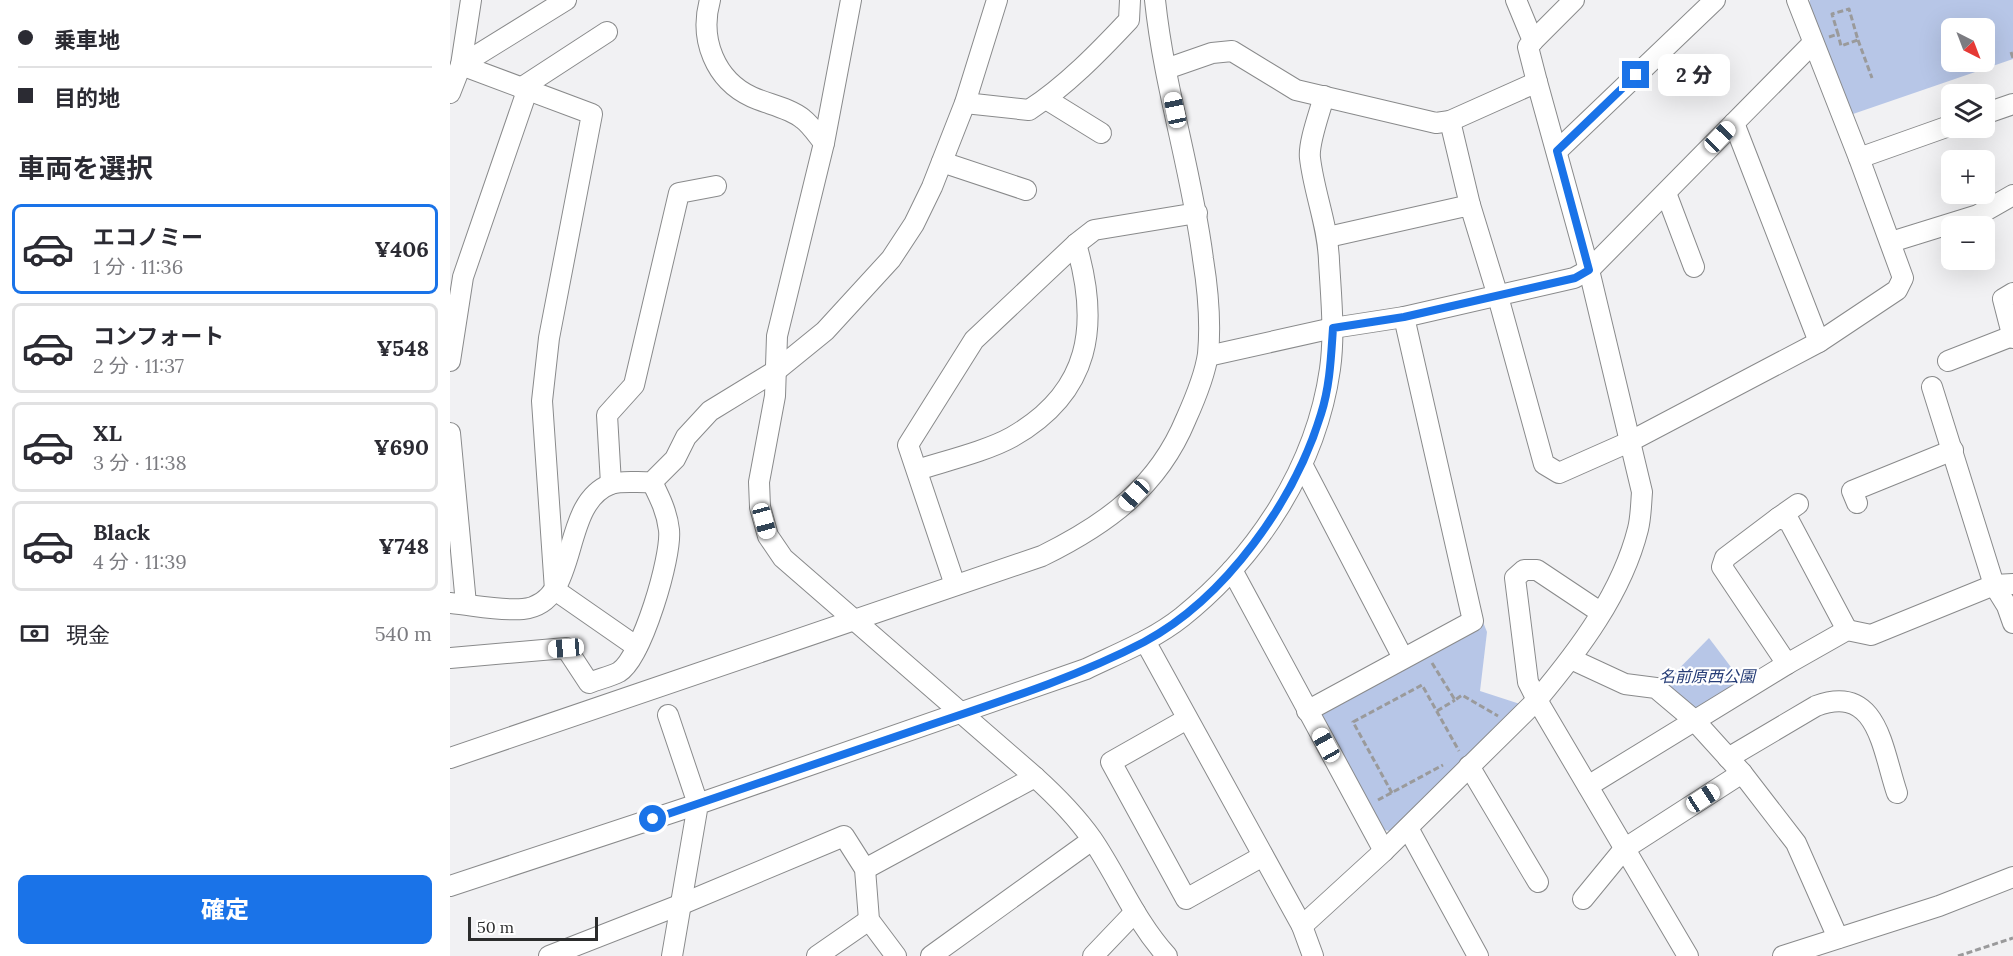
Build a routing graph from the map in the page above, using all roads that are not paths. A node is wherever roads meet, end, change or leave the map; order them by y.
1 (471, 0) edge
2 (566, 0) edge
3 (710, 0) edge
4 (851, 0) edge
5 (997, 0) edge
6 (1130, 0) edge
7 (1155, 0) edge
8 (1516, 0) edge
9 (1574, 0) edge
10 (1715, 0) edge
11 (1797, 0) edge
12 (607, 32) dead end
13 (1533, 41) junction
14 (1813, 43) junction
15 (461, 65) junction
16 (1166, 69) junction
17 (1537, 82) junction
18 (524, 89) junction
19 (450, 93) edge
20 (1324, 96) junction
21 (1046, 99) junction
22 (964, 103) junction
23 (2013, 104) edge
24 (1995, 110) edge
25 (1450, 121) junction
26 (1734, 123) junction
27 (1941, 130) edge
28 (1101, 133) dead end
29 (824, 143) junction
30 (1557, 151) junction
31 (1859, 158) junction
32 (942, 162) junction
33 (716, 186) dead end
34 (1026, 190) dead end
35 (1666, 193) junction
36 (2013, 195) edge
37 (1470, 205) junction
38 (1197, 213) junction
39 (1328, 237) junction
40 (1891, 242) junction
41 (1076, 244) junction
42 (1694, 267) dead end
43 (1589, 270) junction
44 (457, 276) edge
45 (1497, 293) junction
46 (2013, 293) edge
47 (1404, 317) junction
48 (1333, 328) junction
49 (2013, 337) edge
50 (1819, 342) junction
51 (1208, 356) junction
52 (450, 361) edge
53 (1948, 361) dead end
54 (777, 370) junction
55 (1932, 387) dead end
56 (450, 433) edge
57 (1629, 442) junction
58 (1953, 450) junction
59 (1303, 466) junction
60 (917, 470) junction
61 (652, 482) junction
62 (611, 484) junction
63 (1852, 491) dead end
64 (1798, 504) dead end
65 (1778, 518) junction
66 (1232, 570) junction
67 (2004, 584) edge
68 (955, 585) junction
69 (555, 590) junction
70 (458, 604) edge
71 (1600, 612) junction
72 (853, 620) junction
73 (2013, 623) edge
74 (1846, 630) junction
75 (1146, 641) junction
76 (637, 647) junction
77 (1403, 657) junction
78 (450, 658) edge
79 (1571, 659) junction
80 (1787, 664) junction
81 (1537, 700) junction
82 (1307, 711) junction
83 (962, 714) junction
84 (668, 715) dead end
85 (1187, 719) junction
86 (1694, 720) junction
87 (450, 758) edge
88 (1728, 758) junction
89 (1466, 760) junction
90 (1742, 773) junction
91 (1035, 777) junction
92 (1588, 786) junction
93 (1897, 793) dead end
94 (698, 804) junction
95 (1408, 828) junction
96 (1092, 840) junction
97 (1624, 849) junction
98 (1384, 851) junction
99 (1263, 856) junction
100 (865, 869) junction
101 (2013, 877) edge
102 (1538, 882) dead end
103 (450, 886) edge
104 (1583, 899) dead end
105 (682, 904) junction
106 (1135, 912) junction
107 (869, 920) junction
108 (1302, 926) junction
109 (1838, 938) junction
110 (549, 956) edge
111 (672, 956) edge
112 (817, 956) edge
113 (896, 956) edge
114 (931, 956) edge
115 (1094, 956) edge
116 (1167, 956) edge
117 (1312, 956) edge
118 (1478, 956) edge
119 (1688, 956) edge
120 (1783, 956) edge

1 - 15 street
2 - 15 street
3 - 29 street
4 - 29 street
5 - 22 street
6 - 21 street
7 - 16 street
8 - 13 street
9 - 13 street
10 - 30 street
11 - 14 street
12 - 18 street
13 - 17 street
14 - 26 street
14 - 31 street
15 - 18 street
15 - 19 street
16 - 20 street
16 - 38 street
17 - 25 street
17 - 30 street
18 - 44 street
18 - 69 street
20 - 25 street
20 - 39 street
21 - 22 street
21 - 28 street
22 - 32 street
23 - 24 street
25 - 37 street
26 - 35 street
26 - 50 street
27 - 31 street
29 - 54 street
30 - 43 street
31 - 40 street
32 - 34 street
32 - 54 street
33 - 62 street
35 - 42 street
35 - 43 street
36 - 40 street
37 - 39 street
37 - 45 street
38 - 41 street
38 - 51 street
39 - 48 street
40 - 50 street
41 - 60 street
41 - 60 street
43 - 45 street
43 - 57 street
44 - 52 street
45 - 47 street
45 - 57 street
46 - 49 street
47 - 48 street
47 - 77 street
48 - 51 street
48 - 59 street
49 - 53 street
50 - 57 street
51 - 68 street
54 - 61 street
54 - 72 street
55 - 58 street
56 - 70 street
57 - 71 street
58 - 63 street
58 - 67 street
59 - 66 street
59 - 77 street
60 - 68 street
61 - 62 street
61 - 76 street
62 - 69 street
64 - 65 street
65 - 74 street
65 - 80 street
66 - 75 street
66 - 82 street
67 - 73 street
67 - 74 street
68 - 72 street
69 - 70 street
69 - 76 street
71 - 79 street
71 - 81 street
72 - 83 street
72 - 87 street
74 - 80 street
75 - 83 street
75 - 85 street
76 - 78 street
77 - 82 street
79 - 81 street
79 - 86 street
80 - 86 street
81 - 89 street
81 - 92 street
82 - 98 street
83 - 91 street
83 - 94 street
84 - 94 street
85 - 99 street
85 - 99 street
86 - 88 street
86 - 92 street
88 - 90 street
88 - 93 street
89 - 95 street
89 - 102 street
90 - 97 street
90 - 109 street
91 - 96 street
91 - 100 street
92 - 97 street
94 - 103 street
94 - 105 street
95 - 98 street
95 - 118 street
96 - 106 street
96 - 114 street
97 - 104 street
97 - 119 street
98 - 108 street
99 - 108 street
100 - 105 street
100 - 107 street
101 - 109 street
105 - 110 street
105 - 111 street
106 - 115 street
106 - 116 street
107 - 112 street
107 - 113 street
108 - 117 street
109 - 120 street

